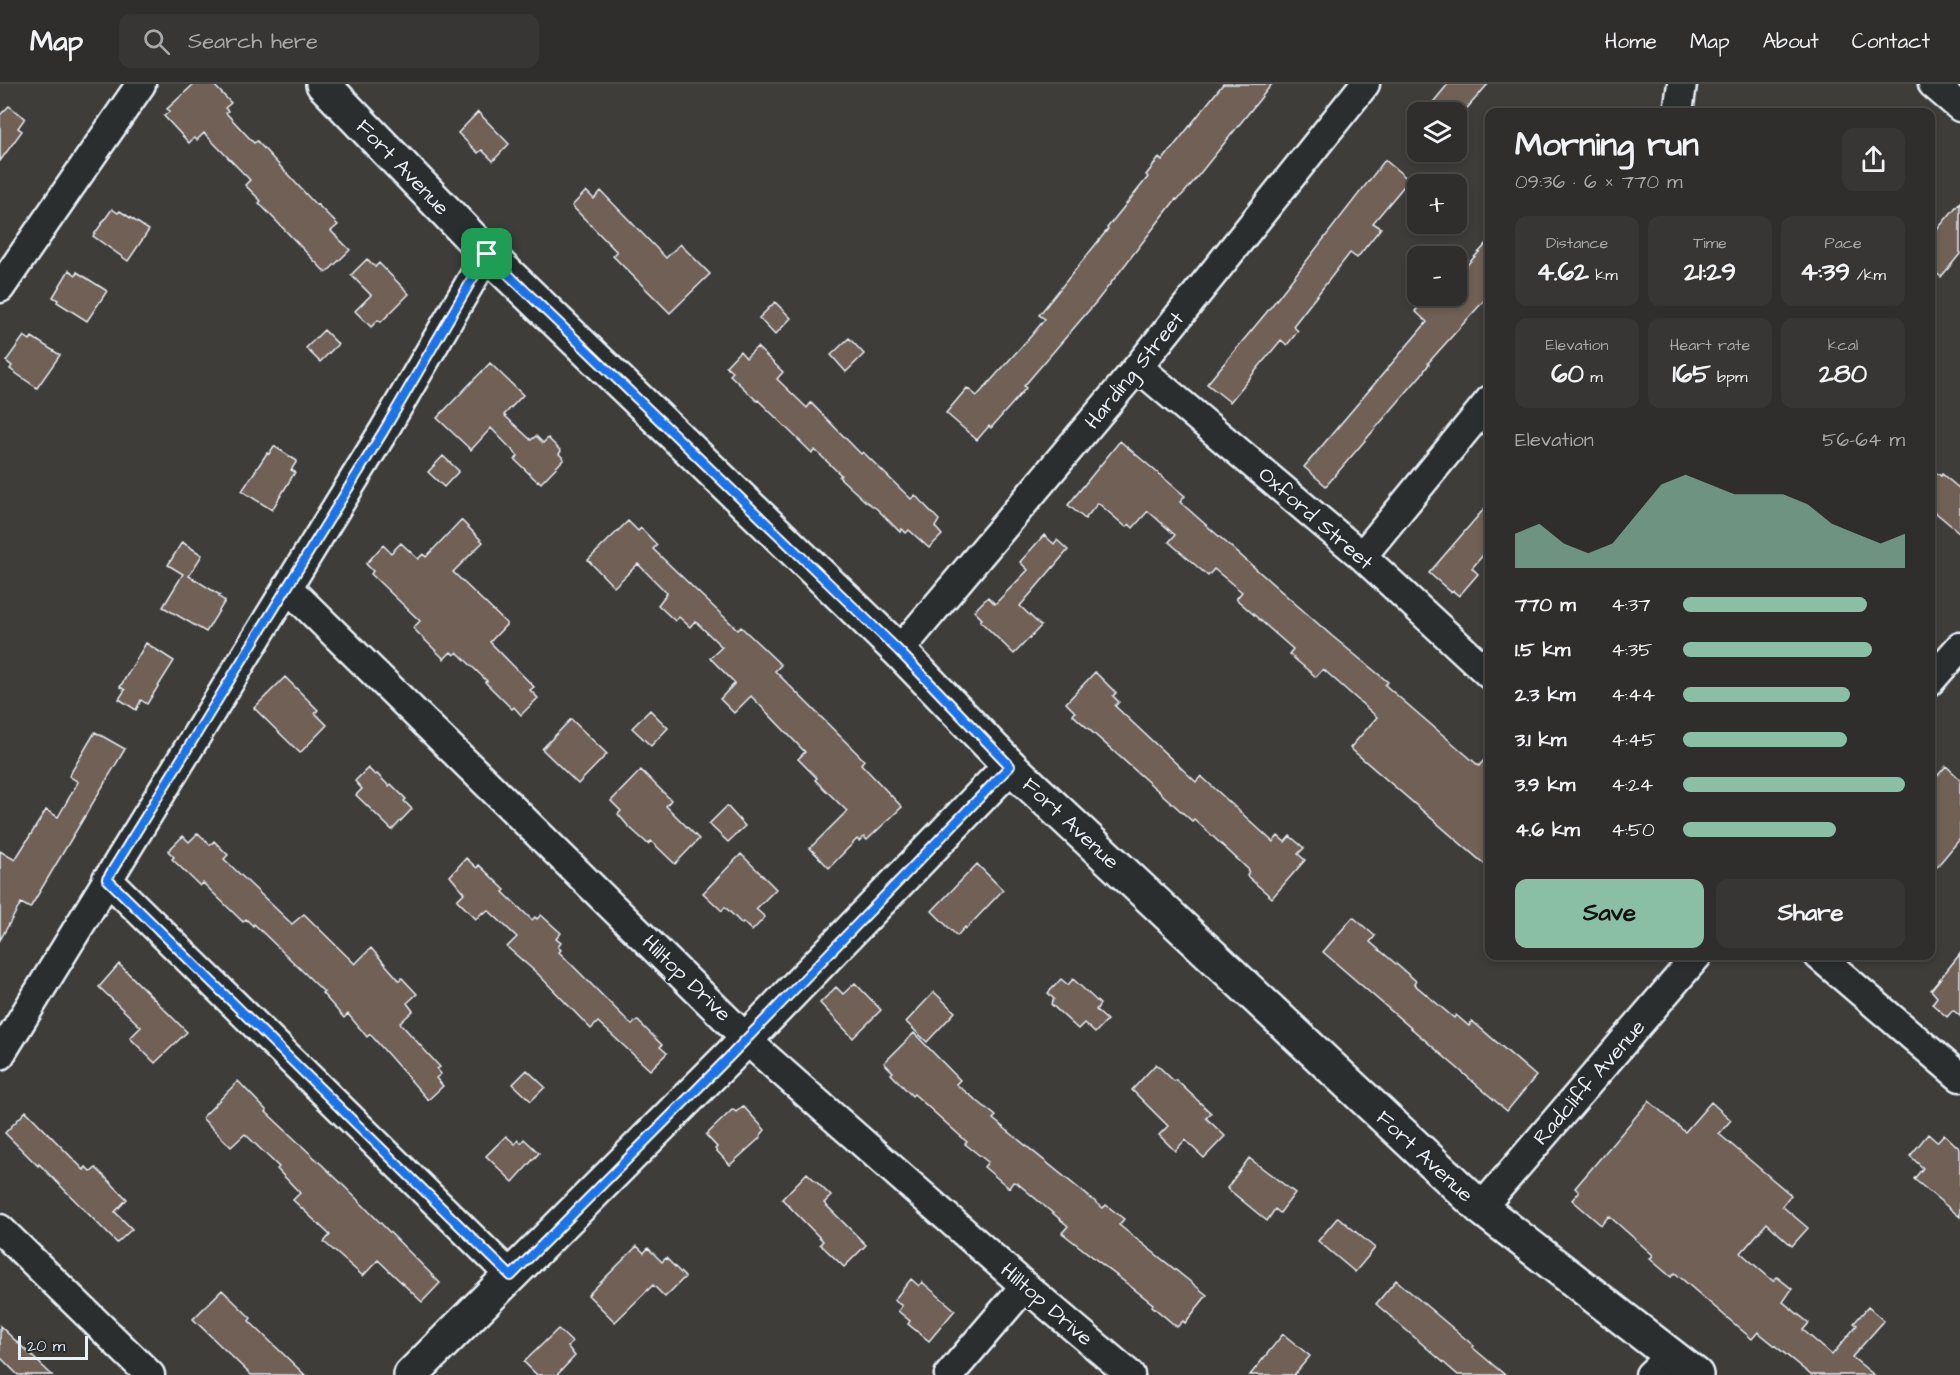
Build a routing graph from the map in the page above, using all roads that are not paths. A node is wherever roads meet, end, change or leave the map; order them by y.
1 (141, 84) edge
2 (323, 84) edge
3 (1365, 84) edge
4 (1682, 84) edge
5 (1933, 84) edge
6 (1960, 107) edge
7 (1679, 108) edge
8 (487, 254) junction
9 (0, 288) edge
10 (1138, 367) junction
11 (1485, 406) edge
12 (1362, 556) junction
13 (287, 587) junction
14 (1960, 647) edge
15 (899, 651) junction
16 (1485, 670) edge
17 (1935, 675) edge
18 (1010, 766) junction
19 (107, 879) junction
20 (1694, 960) edge
21 (1824, 960) edge
22 (748, 1038) junction
23 (0, 1055) edge
24 (1960, 1077) edge
25 (1481, 1208) junction
26 (0, 1229) edge
27 (511, 1276) junction
28 (1025, 1286) junction
29 (1660, 1365) edge
30 (150, 1375) edge
31 (411, 1375) edge
32 (949, 1375) edge
33 (1130, 1375) edge
34 (1696, 1375) edge

1 - 9 street
2 - 8 main road, Fort Avenue
3 - 10 street, Harding Street
4 - 7 street
5 - 6 street
8 - 13 street
8 - 15 main road, Fort Avenue
10 - 12 street, Oxford Street
10 - 15 street, Harding Street
11 - 12 street
12 - 16 street, Oxford Street
13 - 19 street
13 - 22 street, Hilltop Drive
14 - 17 street
15 - 18 main road, Fort Avenue
18 - 22 main road
18 - 25 main road, Fort Avenue
19 - 23 street
19 - 27 street
20 - 25 street, Radcliff Avenue
21 - 24 street
22 - 27 main road
22 - 28 street, Hilltop Drive
25 - 29 main road, Fort Avenue
26 - 30 street
27 - 31 main road
28 - 32 street
28 - 33 street, Hilltop Drive
29 - 34 main road, Fort Avenue

